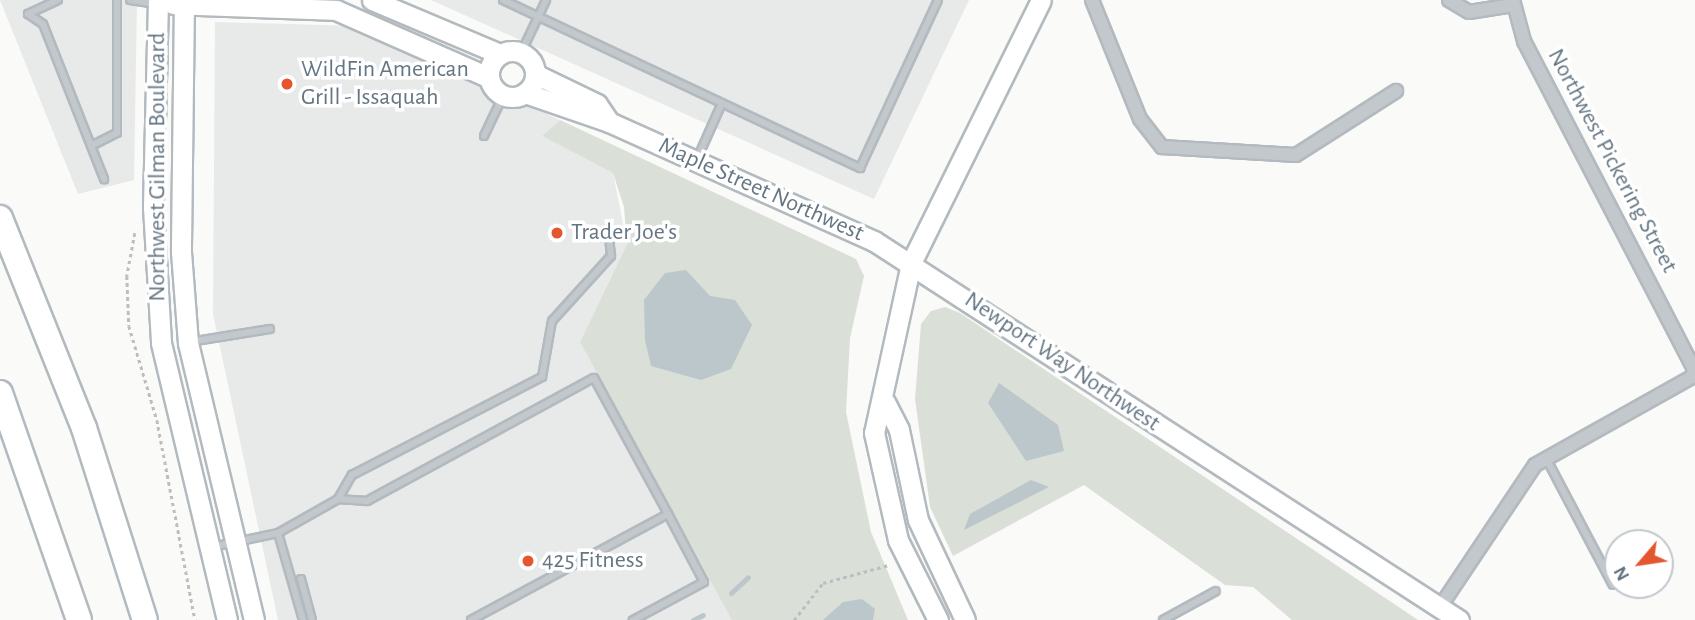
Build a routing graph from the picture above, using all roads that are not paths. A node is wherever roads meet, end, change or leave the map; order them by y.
1 (58, 0) edge
2 (117, 0) edge
3 (130, 0) edge
4 (372, 0) edge
5 (503, 0) edge
6 (546, 0) edge
7 (938, 0) edge
8 (1041, 0) edge
9 (1092, 0) edge
10 (1449, 0) edge
11 (158, 2) edge
12 (184, 2) edge
13 (1513, 2) edge
14 (538, 17) junction
15 (521, 53) junction
16 (500, 54) junction
17 (535, 74) junction
18 (488, 78) junction
19 (1395, 91) dead end
20 (525, 93) junction
21 (502, 96) junction
22 (722, 103) junction
23 (609, 122) junction
24 (484, 136) dead end
25 (91, 146) junction
26 (696, 161) junction
27 (104, 179) dead end
28 (0, 218) edge
29 (608, 229) dead end
30 (911, 262) junction
31 (270, 329) dead end
32 (188, 343) junction
33 (1693, 381) edge
34 (0, 393) edge
35 (885, 402) junction
36 (1546, 457) junction
37 (338, 499) junction
38 (668, 514) junction
39 (278, 533) junction
40 (234, 541) junction
41 (208, 548) junction
42 (1604, 568) edge
43 (301, 579) dead end
44 (1216, 590) dead end
45 (1440, 607) junction
46 (79, 620) edge
47 (145, 620) edge
48 (227, 620) edge
49 (254, 620) edge
50 (303, 620) edge
51 (312, 620) edge
52 (471, 620) edge
53 (633, 620) edge
54 (938, 620) edge
55 (965, 620) edge
56 (1163, 620) edge
57 (1459, 620) edge

1 - 25 lane
2 - 25 lane
3 - 11 lane
4 - 16 street
5 - 14 lane
6 - 14 lane
7 - 22 lane
8 - 30 street
9 - 19 street
10 - 13 street
11 - 12 street
11 - 41 street, Northwest Gilman Boulevard
12 - 18 street
12 - 32 street, Northwest Gilman Boulevard
13 - 33 street, Northwest Pickering Street
14 - 15 lane
14 - 22 lane
15 - 16 street
15 - 17 street
16 - 18 street
17 - 20 street
17 - 23 street, Maple Street Northwest
18 - 21 street
20 - 21 street
20 - 23 street, Maple Street Northwest
21 - 24 lane
22 - 26 lane
23 - 26 street, Maple Street Northwest
25 - 27 lane
26 - 30 street, Maple Street Northwest
28 - 47 highway
29 - 37 lane
30 - 35 street
30 - 45 street, Newport Way Northwest
31 - 32 lane
32 - 40 street, Northwest Gilman Boulevard
33 - 36 street
34 - 46 highway
35 - 54 street
35 - 55 street
36 - 42 lane
36 - 45 street
37 - 38 lane
37 - 39 lane
38 - 52 lane
38 - 53 lane
39 - 40 lane
39 - 50 lane
40 - 41 lane
40 - 49 street, Northwest Gilman Boulevard
41 - 48 street, Northwest Gilman Boulevard
43 - 51 lane
44 - 56 lane
45 - 57 street, Newport Way Northwest

